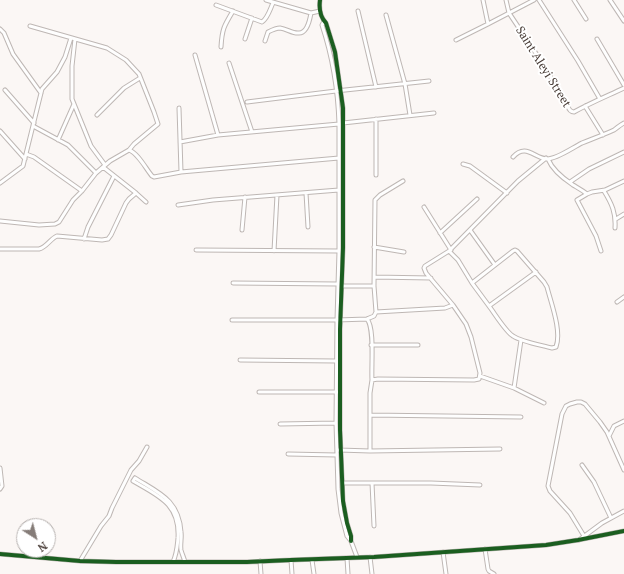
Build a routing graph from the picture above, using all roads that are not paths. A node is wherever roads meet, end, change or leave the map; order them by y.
1 (266, 0) edge
2 (320, 0) edge
3 (483, 0) edge
4 (506, 0) edge
5 (534, 0) edge
6 (539, 0) edge
7 (574, 0) edge
8 (610, 0) edge
9 (273, 3) junction
10 (216, 5) dead end
11 (233, 11) junction
12 (320, 11) junction
13 (311, 12) junction
14 (358, 12) dead end
15 (508, 14) junction
16 (386, 15) dead end
17 (252, 18) junction
18 (586, 19) dead end
19 (324, 21) junction
20 (624, 21) edge
21 (488, 24) junction
22 (30, 26) dead end
23 (0, 29) edge
24 (73, 38) junction
25 (245, 39) dead end
26 (597, 39) dead end
27 (456, 40) dead end
28 (265, 42) dead end
29 (221, 47) dead end
30 (195, 55) dead end
31 (331, 58) junction
32 (336, 58) junction
33 (229, 63) dead end
34 (140, 78) junction
35 (429, 81) dead end
36 (405, 84) junction
37 (624, 84) edge
38 (376, 87) junction
39 (624, 88) edge
40 (5, 90) dead end
41 (336, 90) junction
42 (340, 90) junction
43 (41, 93) junction
44 (600, 99) junction
45 (247, 102) dead end
46 (74, 104) junction
47 (586, 106) junction
48 (178, 108) dead end
49 (434, 112) dead end
50 (97, 115) dead end
51 (410, 115) junction
52 (376, 119) junction
53 (343, 123) junction
54 (624, 123) edge
55 (339, 124) junction
56 (33, 125) junction
57 (0, 131) edge
58 (252, 132) junction
59 (218, 135) junction
60 (603, 135) junction
61 (2, 136) edge
62 (58, 140) junction
63 (341, 141) junction
64 (180, 142) junction
65 (129, 150) junction
66 (624, 152) edge
67 (26, 154) junction
68 (513, 157) dead end
69 (25, 158) junction
70 (339, 158) junction
71 (547, 158) junction
72 (463, 164) dead end
73 (104, 166) junction
74 (181, 172) junction
75 (96, 173) junction
76 (376, 175) dead end
77 (114, 176) junction
78 (403, 181) dead end
79 (624, 181) edge
80 (570, 182) junction
81 (0, 183) edge
82 (339, 190) junction
83 (82, 191) junction
84 (604, 191) junction
85 (136, 193) junction
86 (306, 193) junction
87 (507, 193) junction
88 (587, 194) junction
89 (277, 195) junction
90 (245, 197) junction
91 (339, 197) junction
92 (343, 197) junction
93 (477, 199) dead end
94 (146, 202) dead end
95 (178, 206) dead end
96 (424, 207) dead end
97 (624, 214) edge
98 (616, 219) junction
99 (0, 221) edge
100 (308, 227) dead end
101 (615, 228) dead end
102 (242, 230) dead end
103 (470, 230) junction
104 (440, 233) junction
105 (84, 239) junction
106 (374, 247) junction
107 (0, 249) edge
108 (196, 250) dead end
109 (274, 251) junction
110 (339, 251) junction
111 (450, 251) junction
112 (601, 251) dead end
113 (404, 252) dead end
114 (495, 265) junction
115 (536, 272) junction
116 (374, 277) junction
117 (431, 278) junction
118 (472, 282) junction
119 (233, 283) dead end
120 (338, 284) junction
121 (342, 286) junction
122 (374, 286) junction
123 (624, 297) edge
124 (617, 302) dead end
125 (453, 305) junction
126 (489, 306) junction
127 (376, 312) junction
128 (367, 319) junction
129 (232, 320) dead end
130 (339, 320) junction
131 (522, 340) junction
132 (372, 345) junction
133 (418, 345) dead end
134 (240, 360) dead end
135 (338, 361) junction
136 (480, 376) junction
137 (372, 380) junction
138 (514, 388) junction
139 (259, 392) dead end
140 (338, 392) junction
141 (544, 403) dead end
142 (370, 415) junction
143 (521, 417) dead end
144 (624, 421) edge
145 (336, 423) junction
146 (280, 424) dead end
147 (609, 436) junction
148 (147, 447) dead end
149 (500, 449) dead end
150 (339, 450) junction
151 (370, 451) junction
152 (288, 454) dead end
153 (337, 455) junction
154 (582, 465) dead end
155 (0, 468) edge
156 (624, 470) edge
157 (342, 483) junction
158 (372, 483) junction
159 (480, 485) dead end
160 (0, 489) edge
161 (157, 493) junction
162 (624, 511) edge
163 (611, 518) junction
164 (178, 522) junction
165 (374, 526) dead end
166 (624, 531) edge
167 (584, 536) junction
168 (578, 540) junction
169 (351, 541) junction
170 (484, 549) junction
171 (443, 552) junction
172 (0, 554) edge
173 (357, 557) junction
174 (370, 557) junction
175 (347, 558) junction
176 (291, 560) junction
177 (312, 560) junction
178 (80, 561) junction
179 (260, 561) junction
180 (173, 562) junction
181 (185, 562) junction
182 (261, 574) edge
183 (292, 574) edge
184 (314, 574) edge
185 (348, 574) edge
186 (372, 574) edge
187 (446, 574) edge
188 (494, 574) edge

1 - 9 street
2 - 12 street
3 - 21 street
4 - 15 street
5 - 15 street
6 - 44 street
7 - 18 street
8 - 20 street
9 - 13 street
9 - 17 street
10 - 11 street
11 - 17 street
11 - 29 street
12 - 13 street
12 - 19 street
13 - 28 street
14 - 38 street
15 - 21 street
15 - 47 street, Saint Aleyi Street
16 - 36 street
17 - 25 street
19 - 31 street
19 - 32 street
21 - 27 street
22 - 24 street
23 - 43 street
24 - 34 street
24 - 43 street
24 - 46 street
26 - 37 street
30 - 59 street
31 - 32 street
31 - 41 street
32 - 42 street
33 - 58 street
34 - 50 street
34 - 65 street
35 - 36 street
36 - 38 street
36 - 51 street
38 - 42 street
39 - 44 street, Saint Aleyi Street
40 - 56 street
41 - 42 street
41 - 45 street
41 - 55 street
42 - 53 street
43 - 56 street
44 - 47 street, Saint Aleyi Street
46 - 62 street
46 - 73 street
47 - 60 street
48 - 64 street
49 - 51 street
51 - 52 street
52 - 53 street
52 - 76 street
53 - 63 street
54 - 60 street
55 - 58 street
55 - 63 street
56 - 62 street
56 - 67 street
57 - 61 street
58 - 59 street
59 - 64 street
60 - 71 street
61 - 69 street
62 - 75 street
63 - 70 street
63 - 92 street
64 - 74 street
65 - 73 street
65 - 74 street
66 - 80 street
67 - 69 street
67 - 83 street
68 - 71 street
69 - 81 street
70 - 74 street
70 - 82 street
71 - 80 street
71 - 87 street
72 - 87 street
73 - 75 street
73 - 77 street
75 - 83 street
77 - 85 street
77 - 105 street
78 - 106 street
79 - 84 street
80 - 88 street
82 - 86 street
82 - 91 street
83 - 99 street
84 - 88 street
84 - 98 street
85 - 94 street
85 - 105 street
86 - 89 street
86 - 100 street
87 - 103 street
88 - 112 street
89 - 90 street
89 - 109 street
90 - 95 street
90 - 102 street
91 - 92 street
91 - 110 street
92 - 121 street
93 - 104 street
96 - 104 street
97 - 98 street
98 - 101 street
103 - 111 street
103 - 114 street
104 - 111 street
105 - 107 street
106 - 113 street
106 - 116 street
108 - 109 street
109 - 110 street
110 - 120 street
111 - 117 street
111 - 118 street
114 - 115 street
114 - 118 street
115 - 126 street
115 - 131 street
116 - 117 street
116 - 122 street
117 - 125 street
118 - 126 street
119 - 120 street
120 - 130 street
121 - 122 street
121 - 130 street
122 - 127 street
123 - 124 street
125 - 127 street
125 - 136 street
126 - 131 street
127 - 128 street
128 - 130 street
128 - 132 street
129 - 130 street
130 - 135 street
131 - 138 street
132 - 133 street
132 - 137 street
134 - 135 street
135 - 140 street
136 - 137 street
136 - 138 street
137 - 142 street
138 - 141 street
139 - 140 street
140 - 145 street
140 - 150 street
142 - 143 street
142 - 151 street
144 - 147 street
145 - 146 street
145 - 150 street
147 - 156 street
147 - 167 street
148 - 178 street
149 - 151 street
150 - 151 street
150 - 153 street
150 - 157 street
152 - 153 street
153 - 169 street
154 - 163 street
155 - 160 street
157 - 158 street
157 - 169 street
158 - 159 street
158 - 165 street
161 - 161 street
161 - 164 street
162 - 163 street
163 - 167 street
164 - 180 street
164 - 181 street
166 - 168 street
167 - 168 street
168 - 170 street
169 - 173 street
170 - 171 street
170 - 188 street
171 - 174 street
171 - 187 street
172 - 178 street
173 - 174 street
173 - 175 street
174 - 186 street
175 - 177 street
175 - 185 street
176 - 177 street
176 - 179 street
176 - 183 street
177 - 184 street
178 - 180 street
179 - 181 street
179 - 182 street
180 - 181 street

